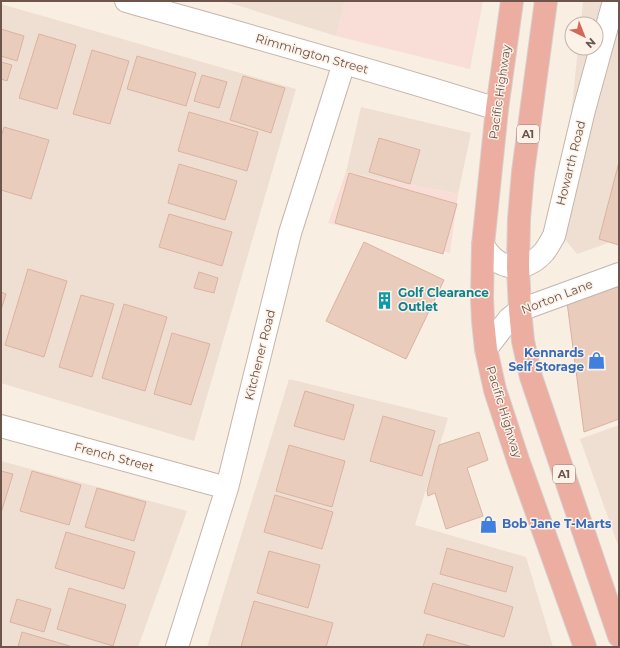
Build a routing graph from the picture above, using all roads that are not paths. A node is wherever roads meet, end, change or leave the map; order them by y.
1 (126, 1) edge
2 (512, 1) edge
3 (546, 1) edge
4 (614, 1) edge
5 (344, 63) junction
6 (497, 110) junction
7 (483, 245) junction
8 (518, 267) junction
9 (619, 274) edge
10 (520, 310) junction
11 (486, 349) junction
12 (1, 426) edge
13 (227, 488) junction
14 (619, 636) edge
15 (177, 647) edge
16 (585, 647) edge

1 - 5 street, Rimmington Street
2 - 6 highway, Pacific Highway
3 - 8 highway, A1
4 - 8 street, Howarth Road
5 - 6 street, Rimmington Street
5 - 13 street, Kitchener Road
6 - 7 highway, Pacific Highway
7 - 8 street
7 - 11 highway, Pacific Highway
8 - 10 highway, A1
9 - 10 street, Norton Lane
10 - 11 street, Norton Lane
10 - 14 highway, A1
11 - 16 highway, Pacific Highway
12 - 13 street, French Street
13 - 15 street, Kitchener Road

